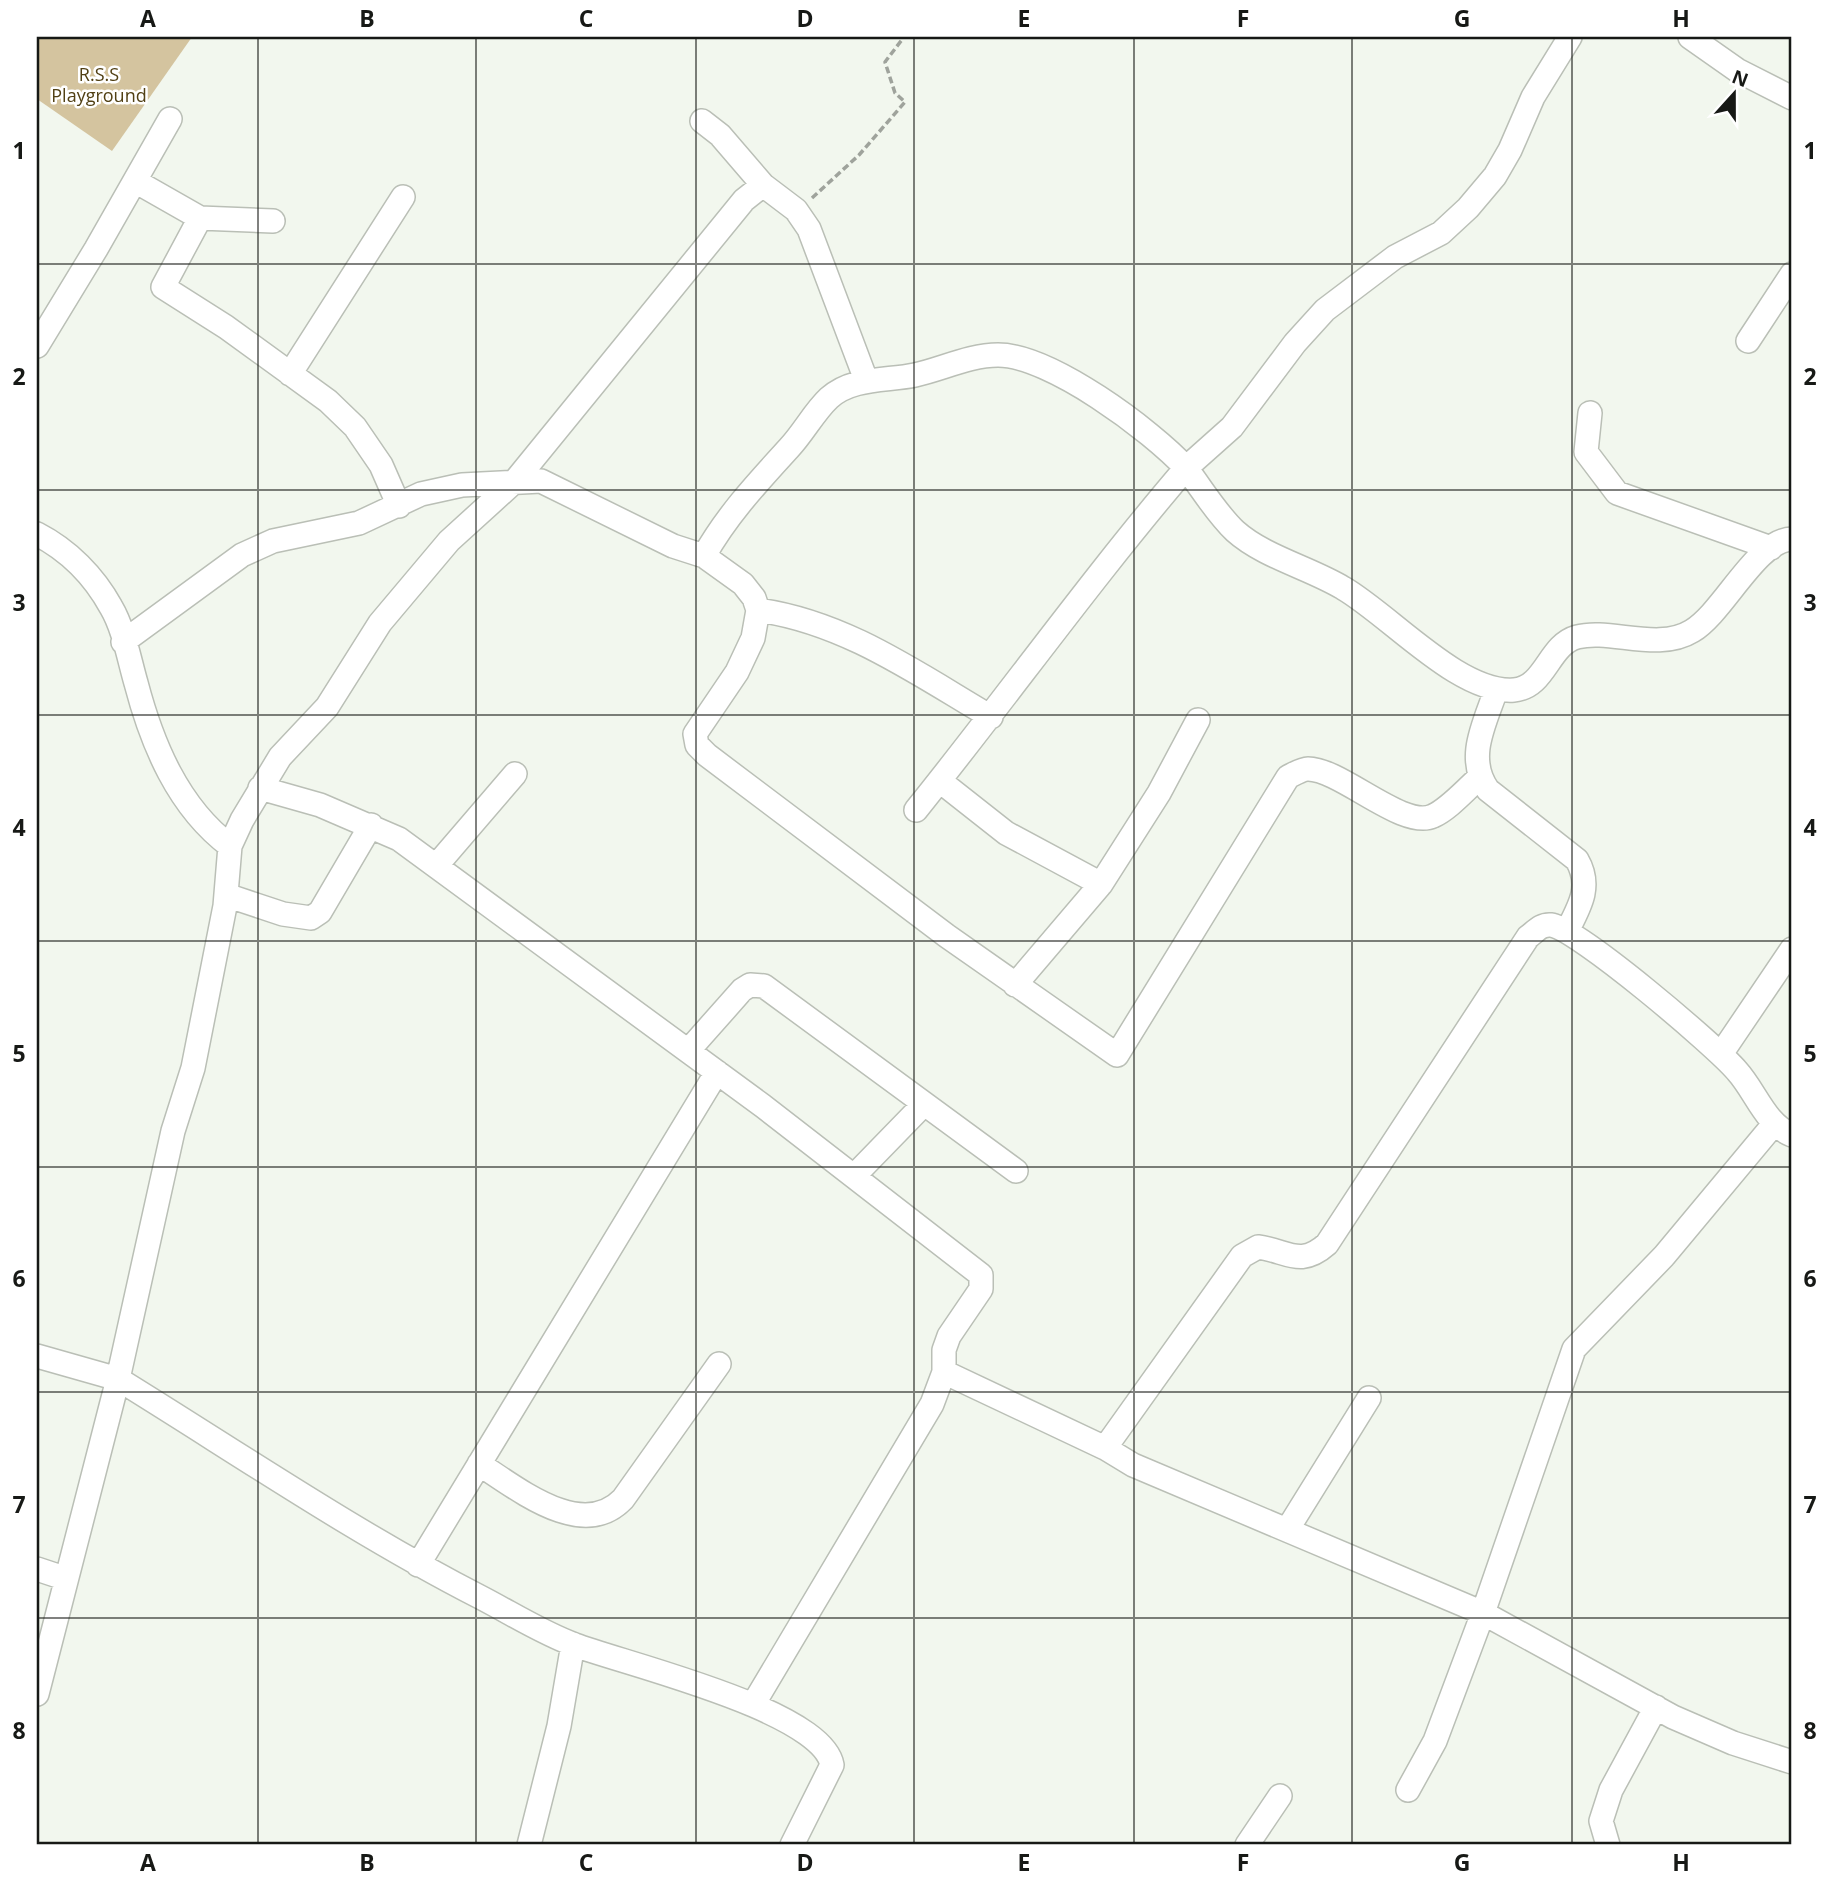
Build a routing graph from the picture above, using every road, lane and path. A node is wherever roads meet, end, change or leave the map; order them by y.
1 (905, 37) edge
2 (1570, 37) edge
3 (1690, 37) edge
4 (1792, 98) edge
5 (170, 119) dead end
6 (702, 121) dead end
7 (135, 181) junction
8 (763, 185) junction
9 (403, 197) dead end
10 (796, 210) junction
11 (200, 218) junction
12 (273, 221) dead end
13 (1792, 274) edge
14 (1748, 341) dead end
15 (37, 346) edge
16 (290, 374) junction
17 (866, 380) junction
18 (1590, 414) dead end
19 (1186, 468) junction
20 (515, 481) junction
21 (399, 506) junction
22 (37, 534) edge
23 (1792, 539) edge
24 (1771, 548) junction
25 (704, 556) junction
26 (758, 610) junction
27 (123, 642) junction
28 (1496, 690) junction
29 (990, 717) junction
30 (1198, 720) dead end
31 (515, 774) dead end
32 (1479, 778) junction
33 (940, 781) junction
34 (260, 788) junction
35 (916, 810) dead end
36 (371, 825) junction
37 (230, 846) junction
38 (436, 866) junction
39 (1101, 884) junction
40 (226, 895) junction
41 (1567, 931) junction
42 (1792, 949) edge
43 (1015, 985) junction
44 (688, 1051) junction
45 (1721, 1054) junction
46 (717, 1072) junction
47 (924, 1104) junction
48 (1783, 1130) edge
49 (1016, 1171) dead end
50 (854, 1176) junction
51 (37, 1356) edge
52 (719, 1364) dead end
53 (944, 1372) junction
54 (118, 1379) junction
55 (1369, 1398) dead end
56 (1105, 1448) junction
57 (478, 1464) junction
58 (1287, 1530) junction
59 (418, 1565) junction
60 (37, 1569) edge
61 (64, 1578) junction
62 (1483, 1613) junction
63 (573, 1644) junction
64 (37, 1694) edge
65 (754, 1703) junction
66 (1656, 1707) junction
67 (1792, 1762) edge
68 (1408, 1790) dead end
69 (1280, 1796) dead end
70 (529, 1845) edge
71 (792, 1845) edge
72 (1247, 1845) edge
73 (1608, 1845) edge

1 - 10 path
2 - 19 street
3 - 4 street
5 - 7 street
6 - 8 street
7 - 11 street
7 - 15 street
8 - 10 street
8 - 20 street
9 - 16 street
10 - 17 street
11 - 12 street
11 - 16 street
13 - 14 street
16 - 21 street
17 - 19 street
17 - 25 street
18 - 24 street
19 - 28 street
19 - 29 street
20 - 21 street
20 - 25 street
20 - 34 street
21 - 27 street
22 - 27 street
23 - 24 street
24 - 28 street
25 - 26 street
26 - 29 street
26 - 43 street
27 - 37 street
28 - 32 street
29 - 33 street
30 - 39 street
31 - 38 street
32 - 41 street
32 - 43 street
33 - 35 street
33 - 39 street
34 - 36 street
34 - 37 street
36 - 38 street
36 - 40 street
37 - 40 street
38 - 44 street
39 - 43 street
40 - 54 street
41 - 45 street
41 - 56 street
42 - 45 street
44 - 46 street
44 - 47 street
45 - 48 street
46 - 50 street
46 - 57 street
47 - 49 street
47 - 50 street
48 - 62 street
50 - 53 street
51 - 54 street
52 - 57 street
53 - 56 street
53 - 65 street
54 - 59 street
54 - 61 street
55 - 58 street
56 - 58 street
57 - 59 street
58 - 62 street
59 - 63 street
60 - 61 street
61 - 64 street
62 - 66 street
62 - 68 street
63 - 65 street
63 - 70 street
65 - 71 street
66 - 67 street
66 - 73 street
69 - 72 street

